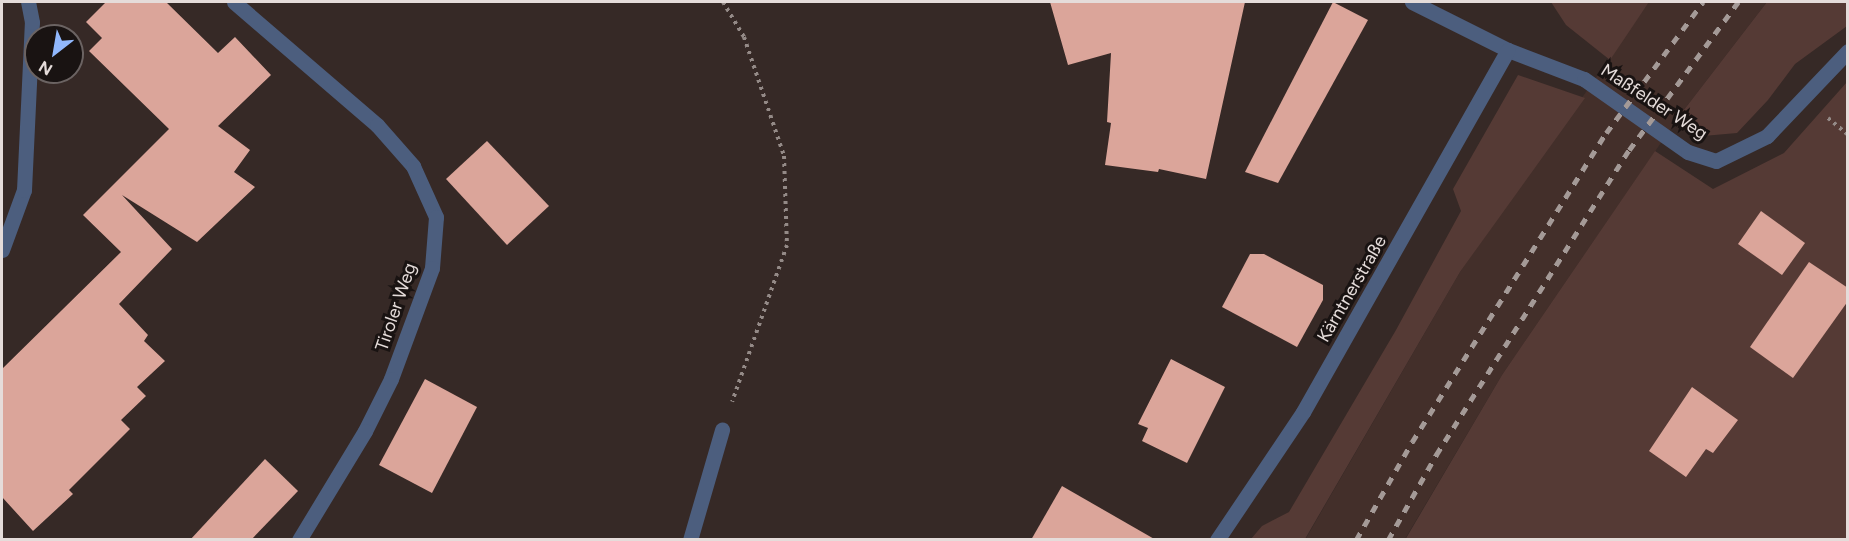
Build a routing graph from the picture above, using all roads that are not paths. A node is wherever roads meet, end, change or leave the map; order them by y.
1 (28, 2) edge
2 (234, 2) edge
3 (1412, 2) edge
4 (1508, 50) junction
5 (1848, 51) edge
6 (2, 250) edge
7 (722, 430) road end
8 (298, 540) edge
9 (690, 540) edge
10 (1216, 540) edge

1 - 6 street
2 - 8 street, Tiroler Weg
3 - 4 street, Maßfelder Weg
4 - 5 street, Maßfelder Weg
4 - 10 street, Kärntnerstraße
7 - 9 street

